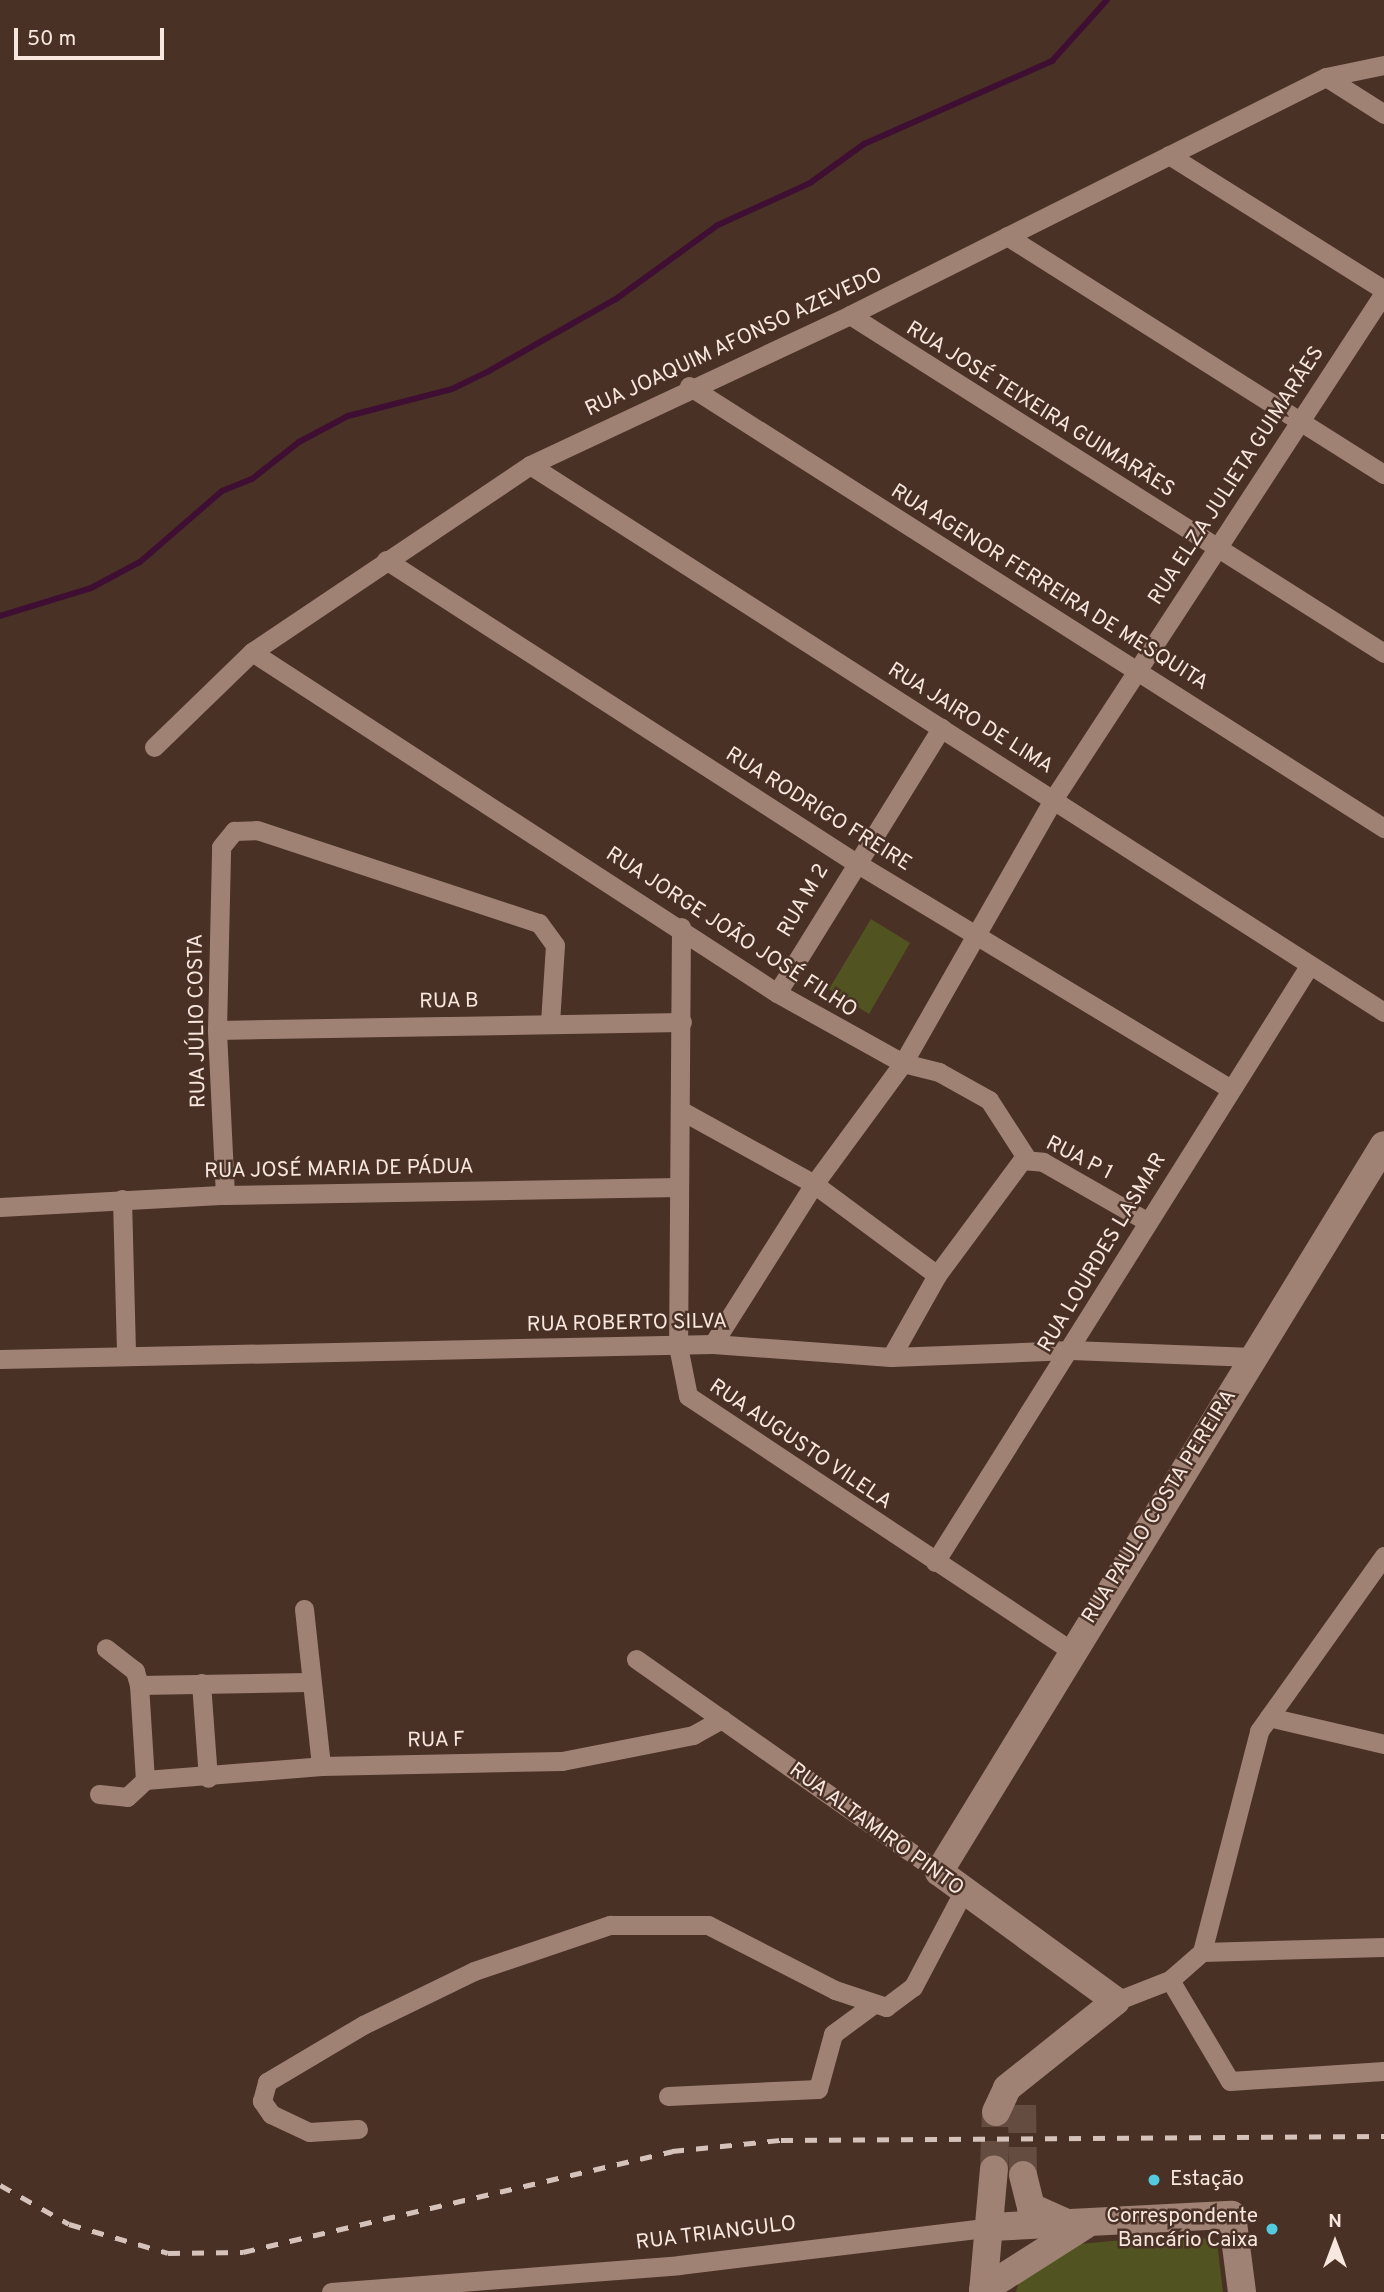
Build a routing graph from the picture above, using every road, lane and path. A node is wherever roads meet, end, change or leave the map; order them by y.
1 (1384, 65) edge
2 (1326, 77) junction
3 (1384, 114) edge
4 (1169, 155) junction
5 (1007, 236) junction
6 (1384, 292) edge
7 (850, 316) junction
8 (689, 386) junction
9 (1300, 420) junction
10 (530, 465) junction
11 (1384, 474) edge
12 (1217, 550) junction
13 (386, 561) junction
14 (252, 652) junction
15 (1384, 653) edge
16 (1137, 671) junction
17 (941, 728) junction
18 (155, 747) dead end
19 (1054, 798) junction
20 (1384, 828) edge
21 (853, 861) junction
22 (681, 927) junction
23 (977, 935) junction
24 (1309, 965) junction
25 (777, 993) junction
26 (1384, 1012) edge
27 (550, 1022) junction
28 (682, 1022) junction
29 (217, 1030) junction
30 (903, 1063) junction
31 (1231, 1089) junction
32 (682, 1111) junction
33 (1384, 1145) edge
34 (1027, 1159) junction
35 (814, 1184) junction
36 (679, 1187) junction
37 (225, 1195) junction
38 (122, 1199) junction
39 (0, 1207) edge
40 (1147, 1222) junction
41 (937, 1275) junction
42 (713, 1344) junction
43 (678, 1346) junction
44 (1071, 1350) junction
45 (126, 1354) junction
46 (891, 1357) junction
47 (1253, 1357) junction
48 (0, 1359) edge
49 (1384, 1556) edge
50 (935, 1562) junction
51 (304, 1609) dead end
52 (106, 1648) dead end
53 (1071, 1650) junction
54 (636, 1659) dead end
55 (308, 1682) junction
56 (201, 1683) junction
57 (139, 1685) junction
58 (1269, 1717) junction
59 (722, 1719) junction
60 (1384, 1744) edge
61 (321, 1766) junction
62 (208, 1778) junction
63 (145, 1780) junction
64 (99, 1794) dead end
65 (939, 1871) junction
66 (963, 1892) junction
67 (1384, 1947) edge
68 (1202, 1952) junction
69 (1170, 1980) junction
70 (1116, 2000) junction
71 (870, 2006) junction
72 (1384, 2071) edge
73 (668, 2096) dead end
74 (1009, 2109) tunnel mouth
75 (358, 2129) dead end
76 (994, 2169) tunnel mouth
77 (1023, 2175) tunnel mouth
78 (1086, 2224) junction
79 (990, 2227) junction
80 (983, 2291) edge
81 (331, 2292) edge
82 (1242, 2292) edge

1 - 2 street, RUA JOAQUIM AFONSO AZEVEDO
2 - 3 street
2 - 4 street, RUA JOAQUIM AFONSO AZEVEDO
4 - 5 street, RUA JOAQUIM AFONSO AZEVEDO
4 - 6 street
5 - 7 street, RUA JOAQUIM AFONSO AZEVEDO
5 - 9 street
6 - 9 street, RUA ELZA JULIETA GUIMARÃES
7 - 8 street, RUA JOAQUIM AFONSO AZEVEDO
7 - 12 street, RUA JOSÉ TEIXEIRA GUIMARÃES
8 - 10 street, RUA JOAQUIM AFONSO AZEVEDO
8 - 16 street, RUA AGENOR FERREIRA DE MESQUITA
9 - 11 street
9 - 12 street, RUA ELZA JULIETA GUIMARÃES
10 - 13 street, RUA JOAQUIM AFONSO AZEVEDO
10 - 17 street, RUA JAIRO DE LIMA
12 - 15 street, RUA JOSÉ TEIXEIRA GUIMARÃES
12 - 16 street, RUA ELZA JULIETA GUIMARÃES
13 - 14 street, RUA JOAQUIM AFONSO AZEVEDO
13 - 21 street, RUA RODRIGO FREIRE
14 - 18 street, RUA JOAQUIM AFONSO AZEVEDO
14 - 22 street, RUA JORGE JOÃO JOSÉ FILHO
16 - 19 street, RUA ELZA JULIETA GUIMARÃES
16 - 20 street, RUA AGENOR FERREIRA DE MESQUITA
17 - 19 street, RUA JAIRO DE LIMA
17 - 21 street, RUA M 2
19 - 23 street, RUA ELZA JULIETA GUIMARÃES
19 - 24 street, RUA JAIRO DE LIMA
21 - 23 street, RUA RODRIGO FREIRE
21 - 25 street, RUA M 2
22 - 25 street, RUA JORGE JOÃO JOSÉ FILHO
22 - 28 street, RUA AUGUSTO VILELA
23 - 30 street, RUA ELZA JULIETA GUIMARÃES
23 - 31 street, RUA RODRIGO FREIRE
24 - 26 street, RUA JAIRO DE LIMA
24 - 31 street, RUA LOURDES LASMAR
25 - 30 street, RUA JORGE JOÃO JOSÉ FILHO
27 - 28 street, RUA B
27 - 29 street, RUA B
27 - 29 street, RUA JÚLIO COSTA
28 - 32 street, RUA AUGUSTO VILELA
29 - 37 street, RUA JÚLIO COSTA
30 - 34 street, RUA JORGE JOÃO JOSÉ FILHO
30 - 35 street
31 - 40 street, RUA LOURDES LASMAR
32 - 35 street
32 - 36 street, RUA AUGUSTO VILELA
33 - 47 street, RUA PAULO COSTA PEREIRA
34 - 40 street, RUA P 1
34 - 41 street
35 - 41 street
35 - 42 street
36 - 37 street, RUA JOSÉ MARIA DE PÁDUA
36 - 43 street, RUA AUGUSTO VILELA
37 - 38 street, RUA JOSÉ MARIA DE PÁDUA
38 - 39 street, RUA JOSÉ MARIA DE PÁDUA
38 - 45 street
40 - 44 street, RUA LOURDES LASMAR
41 - 46 street
42 - 43 street, RUA ROBERTO SILVA
42 - 46 street, RUA ROBERTO SILVA
43 - 45 street, RUA ROBERTO SILVA
43 - 50 street, RUA AUGUSTO VILELA
44 - 46 street, RUA ROBERTO SILVA
44 - 47 street, RUA ROBERTO SILVA
44 - 50 street, RUA LOURDES LASMAR
45 - 48 street, RUA ROBERTO SILVA
47 - 53 street, RUA PAULO COSTA PEREIRA
49 - 58 street
50 - 53 street, RUA AUGUSTO VILELA
51 - 55 street
52 - 57 street
53 - 65 street, RUA PAULO COSTA PEREIRA
54 - 59 street, RUA ALTAMIRO PINTO
55 - 56 street
55 - 61 street
56 - 57 street
56 - 62 street
57 - 63 street
58 - 60 street
58 - 68 street
59 - 61 street, RUA F
59 - 65 street, RUA ALTAMIRO PINTO
61 - 62 street, RUA F
62 - 63 street, RUA F
63 - 64 street
65 - 66 street, RUA ALTAMIRO PINTO
66 - 70 street, RUA ALTAMIRO PINTO
66 - 71 street
67 - 68 street
68 - 69 street
69 - 70 street
69 - 72 street
70 - 74 street
71 - 73 street
71 - 75 street
76 - 79 street
77 - 78 street
78 - 79 street
78 - 80 street
78 - 82 street
79 - 80 street
79 - 81 street, RUA TRIANGULO

